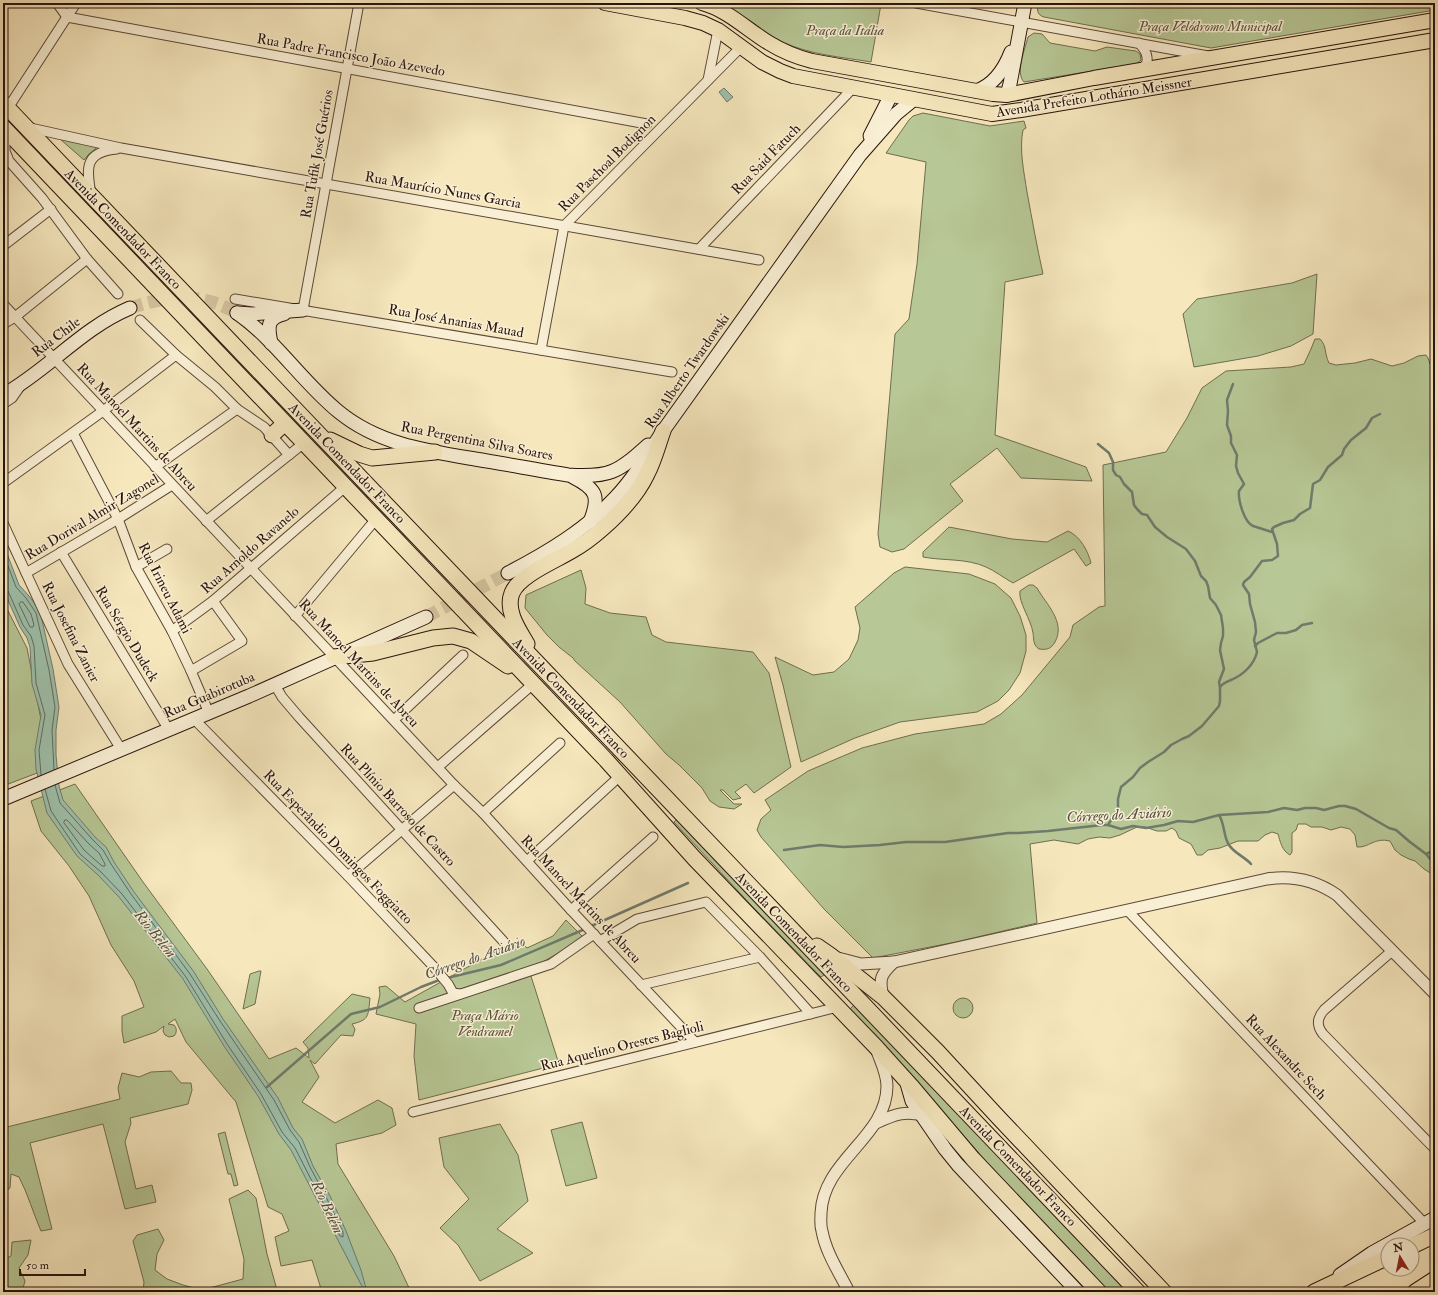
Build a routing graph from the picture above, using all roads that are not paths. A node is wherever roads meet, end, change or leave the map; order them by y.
1 (57, 3) edge
2 (76, 3) edge
3 (359, 3) edge
4 (605, 3) edge
5 (702, 3) edge
6 (916, 3) edge
7 (1025, 3) edge
8 (652, 7) edge
9 (723, 7) edge
10 (67, 17) junction
11 (1435, 20) edge
12 (1021, 22) junction
13 (718, 30) junction
14 (1435, 40) edge
15 (1139, 43) junction
16 (1298, 43) junction
17 (741, 47) junction
18 (1217, 57) junction
19 (1301, 62) junction
20 (347, 69) junction
21 (1140, 70) junction
22 (1094, 78) junction
23 (708, 80) junction
24 (919, 81) junction
25 (853, 88) junction
26 (976, 91) junction
27 (1007, 95) junction
28 (891, 96) junction
29 (1097, 97) junction
30 (913, 100) junction
31 (5, 105) edge
32 (987, 114) junction
33 (647, 124) dead end
34 (25, 126) junction
35 (4, 128) edge
36 (122, 148) junction
37 (860, 155) junction
38 (326, 184) junction
39 (91, 195) junction
40 (51, 209) junction
41 (564, 226) junction
42 (3, 246) edge
43 (699, 249) junction
44 (87, 259) junction
45 (759, 260) dead end
46 (118, 294) dead end
47 (235, 299) dead end
48 (3, 304) edge
49 (130, 308) tunnel mouth
50 (303, 310) junction
51 (15, 317) junction
52 (140, 320) dead end
53 (3, 324) edge
54 (271, 343) junction
55 (541, 350) junction
56 (176, 355) junction
57 (54, 359) junction
58 (672, 372) dead end
59 (24, 382) junction
60 (3, 387) edge
61 (3, 395) edge
62 (3, 404) edge
63 (236, 409) junction
64 (103, 411) junction
65 (285, 423) junction
66 (663, 431) junction
67 (73, 433) junction
68 (272, 435) junction
69 (322, 436) junction
70 (304, 444) junction
71 (435, 452) junction
72 (289, 455) junction
73 (155, 467) junction
74 (568, 475) junction
75 (3, 483) edge
76 (172, 484) junction
77 (346, 487) junction
78 (118, 519) junction
79 (376, 519) junction
80 (206, 521) junction
81 (590, 522) junction
82 (3, 523) edge
83 (168, 549) dead end
84 (61, 552) junction
85 (136, 567) junction
86 (250, 568) junction
87 (26, 573) junction
88 (508, 573) tunnel mouth
89 (213, 601) junction
90 (295, 616) junction
91 (426, 617) tunnel mouth
92 (172, 631) junction
93 (463, 655) dead end
94 (334, 657) junction
95 (536, 661) junction
96 (191, 671) junction
97 (529, 679) junction
98 (275, 684) junction
99 (209, 713) junction
100 (194, 719) junction
101 (394, 720) junction
102 (169, 730) junction
103 (560, 743) dead end
104 (121, 749) junction
105 (438, 768) junction
106 (620, 776) junction
107 (454, 785) junction
108 (3, 799) edge
109 (482, 813) junction
110 (403, 830) junction
111 (653, 837) dead end
112 (527, 861) junction
113 (348, 876) junction
114 (1127, 910) junction
115 (573, 912) junction
116 (791, 928) junction
117 (592, 933) junction
118 (600, 941) junction
119 (504, 942) dead end
120 (1392, 950) junction
121 (830, 955) junction
122 (760, 957) junction
123 (894, 962) junction
124 (641, 985) junction
125 (460, 994) junction
126 (1435, 994) edge
127 (883, 997) junction
128 (838, 1007) junction
129 (419, 1008) dead end
130 (811, 1014) junction
131 (919, 1034) junction
132 (695, 1042) junction
133 (876, 1047) junction
134 (906, 1080) junction
135 (960, 1105) junction
136 (413, 1112) dead end
137 (920, 1114) junction
138 (941, 1121) junction
139 (876, 1123) junction
140 (1435, 1149) edge
141 (1430, 1221) edge
142 (1435, 1235) edge
143 (1420, 1242) edge
144 (1380, 1261) edge
145 (1435, 1279) edge
146 (1317, 1290) edge
147 (849, 1292) edge
148 (1078, 1292) edge
149 (1099, 1292) edge
150 (1138, 1292) edge
151 (1164, 1292) edge
152 (1415, 1292) edge

1 - 10 street
2 - 10 street
3 - 20 street, Rua Tufik José Guérios
4 - 8 main road, Avenida Prefeito Lothário Meissner
5 - 9 main road, Avenida Prefeito Lothário Meissner
6 - 12 street
7 - 12 main road
8 - 13 main road, Avenida Prefeito Lothário Meissner
9 - 24 main road, Avenida Prefeito Lothário Meissner
10 - 20 street, Rua Padre Francisco João Azevedo
10 - 31 street
11 - 16 main road, Avenida Prefeito Lothário Meissner
12 - 15 street
12 - 26 main road
12 - 27 main road
13 - 17 main road, Avenida Prefeito Lothário Meissner
13 - 23 street
14 - 19 main road, Avenida Prefeito Lothário Meissner
15 - 18 street
15 - 21 street
16 - 18 main road, Avenida Prefeito Lothário Meissner
16 - 19 main road
17 - 23 street, Rua Paschoal Bodignon
17 - 25 main road, Avenida Prefeito Lothário Meissner
18 - 21 main road, Avenida Prefeito Lothário Meissner
19 - 29 main road, Avenida Prefeito Lothário Meissner
20 - 33 street, Rua Padre Francisco João Azevedo
20 - 38 street, Rua Tufik José Guérios
21 - 22 main road, Avenida Prefeito Lothário Meissner
22 - 27 main road, Avenida Prefeito Lothário Meissner
22 - 29 main road
23 - 41 street, Rua Paschoal Bodignon
24 - 26 main road, Avenida Prefeito Lothário Meissner
24 - 28 main road
25 - 28 main road, Avenida Prefeito Lothário Meissner
25 - 43 street, Rua Said Fatuch
26 - 27 main road, Avenida Prefeito Lothário Meissner
27 - 32 main road
28 - 30 main road, Avenida Prefeito Lothário Meissner
28 - 37 main road, Rua Alberto Twardowski
29 - 32 main road, Avenida Prefeito Lothário Meissner
30 - 32 main road, Avenida Prefeito Lothário Meissner
30 - 37 main road, Rua Alberto Twardowski
31 - 34 highway, Avenida Comendador Franco
34 - 36 street, Rua Maurício Nunes Garcia
34 - 39 highway, Avenida Comendador Franco
35 - 40 street, Avenida Comendador Franco
35 - 65 highway, Avenida Comendador Franco
36 - 38 street, Rua Maurício Nunes Garcia
36 - 39 street, Rua Maurício Nunes Garcia
37 - 66 main road, Rua Alberto Twardowski
38 - 41 street, Rua Maurício Nunes Garcia
38 - 50 street, Rua Tufik José Guérios
39 - 69 highway, Avenida Comendador Franco
40 - 42 street
40 - 44 street, Avenida Comendador Franco
41 - 43 street, Rua Maurício Nunes Garcia
41 - 55 street, Rua Paschoal Bodignon
43 - 45 street, Rua Maurício Nunes Garcia
44 - 46 street, Avenida Comendador Franco
44 - 51 street
47 - 50 street, Rua José Ananias Mauad
48 - 51 street, Rua Manoel Martins de Abreu
49 - 57 main road, Rua Chile
50 - 54 main road
50 - 54 main road, Rua Pergentina Silva Soares
50 - 55 street, Rua José Ananias Mauad
51 - 53 street
51 - 57 street, Rua Manoel Martins de Abreu
52 - 56 street
54 - 71 main road, Rua Pergentina Silva Soares
55 - 58 street, Rua José Ananias Mauad
56 - 63 street
56 - 64 street
57 - 59 main road, Rua Chile
57 - 64 street, Rua Manoel Martins de Abreu
59 - 60 street
59 - 61 main road, Rua Chile
59 - 62 street
63 - 68 street
63 - 73 street
64 - 67 street
64 - 73 street, Rua Manoel Martins de Abreu
65 - 68 highway
65 - 70 highway, Avenida Comendador Franco
66 - 74 main road, Rua Pergentina Silva Soares
66 - 81 main road, Rua Alberto Twardowski
66 - 95 highway
67 - 75 street
67 - 78 street, Rua Irineu Adami
68 - 72 street
69 - 71 highway
69 - 95 highway, Avenida Comendador Franco
70 - 72 street
70 - 77 highway, Avenida Comendador Franco
71 - 74 main road, Rua Pergentina Silva Soares
72 - 80 street
73 - 76 street, Rua Manoel Martins de Abreu
74 - 81 main road, Rua Pergentina Silva Soares
76 - 78 street, Rua Dorival Almir Zagonel
76 - 80 street, Rua Manoel Martins de Abreu
77 - 79 highway, Avenida Comendador Franco
77 - 86 street, Rua Arnoldo Ravanelo
78 - 84 street, Rua Dorival Almir Zagonel
78 - 85 street, Rua Irineu Adami
79 - 90 street
79 - 97 highway, Avenida Comendador Franco
80 - 86 street, Rua Manoel Martins de Abreu
81 - 88 main road, Rua Alberto Twardowski
82 - 87 street, Rua Josefina Zanier
83 - 85 street
84 - 87 street, Rua Dorival Almir Zagonel
84 - 102 street, Rua Sérgio Dudeck
85 - 92 street, Rua Irineu Adami
86 - 89 street, Rua Arnoldo Ravanelo
86 - 90 street, Rua Manoel Martins de Abreu
87 - 104 street, Rua Josefina Zanier
89 - 92 street, Rua Arnoldo Ravanelo
89 - 96 street
90 - 94 street, Rua Manoel Martins de Abreu
91 - 94 main road, Rua Guabirotuba
92 - 96 street, Rua Irineu Adami
93 - 101 street
94 - 97 highway
94 - 98 main road, Rua Guabirotuba
94 - 101 street, Rua Manoel Martins de Abreu
95 - 116 highway, Avenida Comendador Franco
96 - 99 street, Rua Irineu Adami
97 - 105 street
97 - 106 highway, Avenida Comendador Franco
98 - 99 main road, Rua Guabirotuba
98 - 110 street, Rua Plínio Barroso de Castro
99 - 100 main road, Rua Guabirotuba
100 - 102 main road, Rua Guabirotuba
100 - 113 street, Rua Esperândio Domingos Foggiatto
101 - 105 street, Rua Manoel Martins de Abreu
102 - 104 main road, Rua Guabirotuba
103 - 109 street
104 - 108 main road, Rua Guabirotuba
105 - 107 street, Rua Manoel Martins de Abreu
106 - 112 street
106 - 128 highway, Avenida Comendador Franco
107 - 109 street, Rua Manoel Martins de Abreu
107 - 110 street
109 - 112 street, Rua Manoel Martins de Abreu
110 - 113 street
110 - 119 street, Rua Plínio Barroso de Castro
111 - 115 street
112 - 115 street, Rua Manoel Martins de Abreu
113 - 125 street, Rua Esperândio Domingos Foggiatto
114 - 120 street
114 - 123 street
114 - 141 street, Rua Alexandre Sech
115 - 117 street, Rua Manoel Martins de Abreu
116 - 121 highway
116 - 135 highway, Avenida Comendador Franco
117 - 118 street, Rua Manoel Martins de Abreu
117 - 125 street
118 - 122 street
118 - 124 street, Rua Manoel Martins de Abreu
120 - 126 street
120 - 140 street
121 - 123 street
121 - 127 highway
122 - 124 street
122 - 130 street
123 - 127 street
124 - 132 street, Rua Manoel Martins de Abreu
125 - 129 street
127 - 131 highway
128 - 130 street, Rua Aquelino Orestes Baglioli
128 - 133 highway, Avenida Comendador Franco
130 - 132 street, Rua Aquelino Orestes Baglioli
131 - 135 highway
131 - 151 highway
132 - 136 street, Rua Aquelino Orestes Baglioli
133 - 134 highway, Avenida Comendador Franco
133 - 139 street
134 - 137 main road, Avenida Comendador Franco
134 - 138 highway, Avenida Comendador Franco
135 - 150 highway, Avenida Comendador Franco
137 - 138 street
137 - 139 street
137 - 148 main road, Avenida Comendador Franco
138 - 149 highway, Avenida Comendador Franco
139 - 147 street
141 - 146 main road
142 - 143 highway
144 - 146 highway
145 - 152 highway

